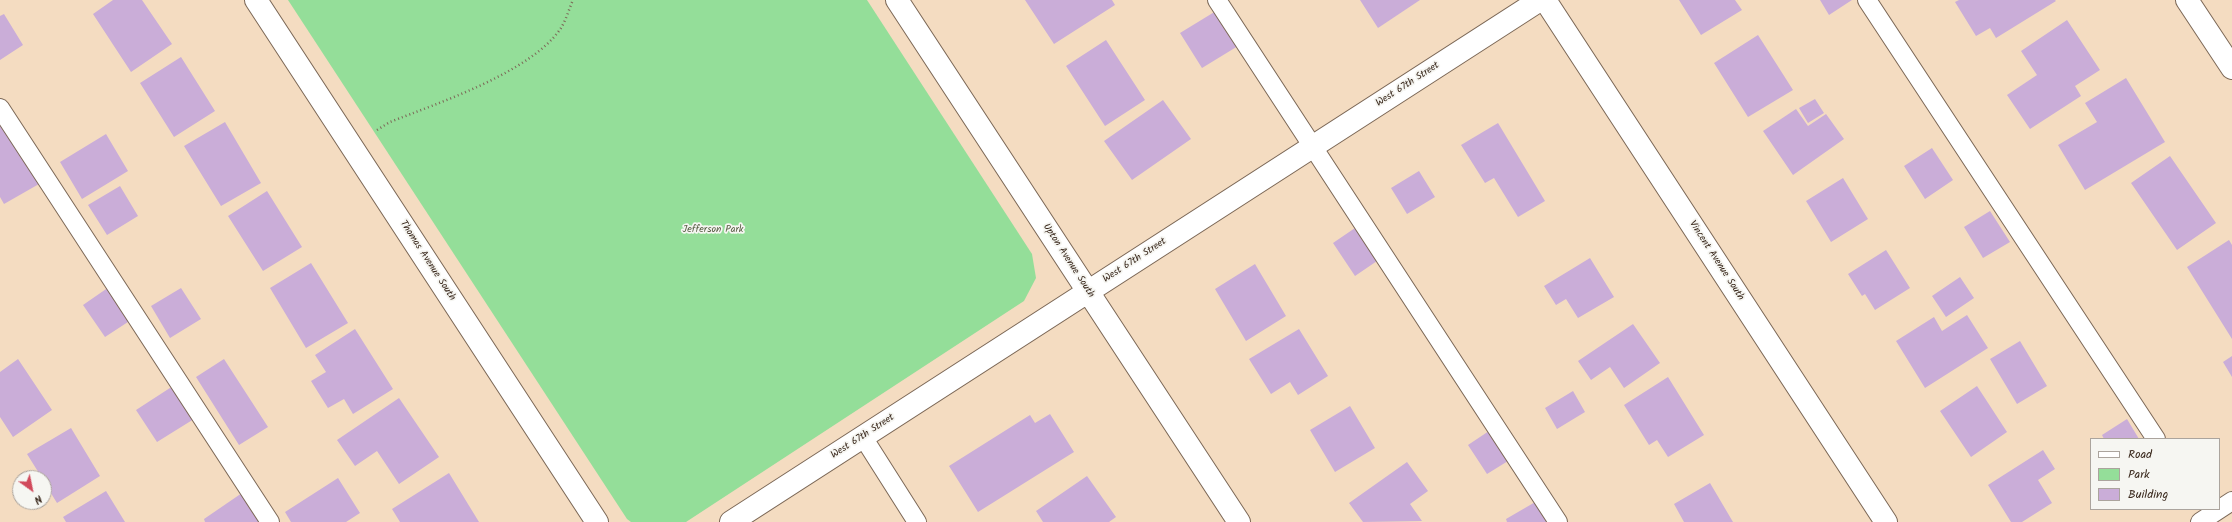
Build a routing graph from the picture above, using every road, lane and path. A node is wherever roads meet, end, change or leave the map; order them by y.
1 (256, 0) edge
2 (573, 0) edge
3 (897, 0) edge
4 (1217, 0) edge
5 (1540, 0) edge
6 (1545, 0) edge
7 (1867, 0) edge
8 (2187, 0) edge
9 (2232, 68) edge
10 (0, 108) edge
11 (1313, 146) junction
12 (353, 149) junction
13 (1088, 291) junction
14 (863, 437) junction
15 (2155, 438) edge
16 (2232, 501) edge
17 (2220, 507) edge
18 (2215, 510) edge
19 (2203, 516) edge
20 (270, 522) edge
21 (597, 522) edge
22 (731, 522) edge
23 (917, 522) edge
24 (1239, 522) edge
25 (1558, 522) edge
26 (1886, 522) edge

1 - 12 street, Thomas Avenue South
2 - 12 path
3 - 13 street, Upton Avenue South
4 - 11 lane
5 - 11 street, West 67th Street
6 - 26 street, Vincent Avenue South
7 - 15 lane
8 - 9 street
10 - 20 lane
11 - 13 street, West 67th Street
11 - 25 lane
12 - 21 street, Thomas Avenue South
13 - 14 street, West 67th Street
13 - 24 street, Upton Avenue South
14 - 22 street, West 67th Street
14 - 23 lane
16 - 17 lane
18 - 19 lane

